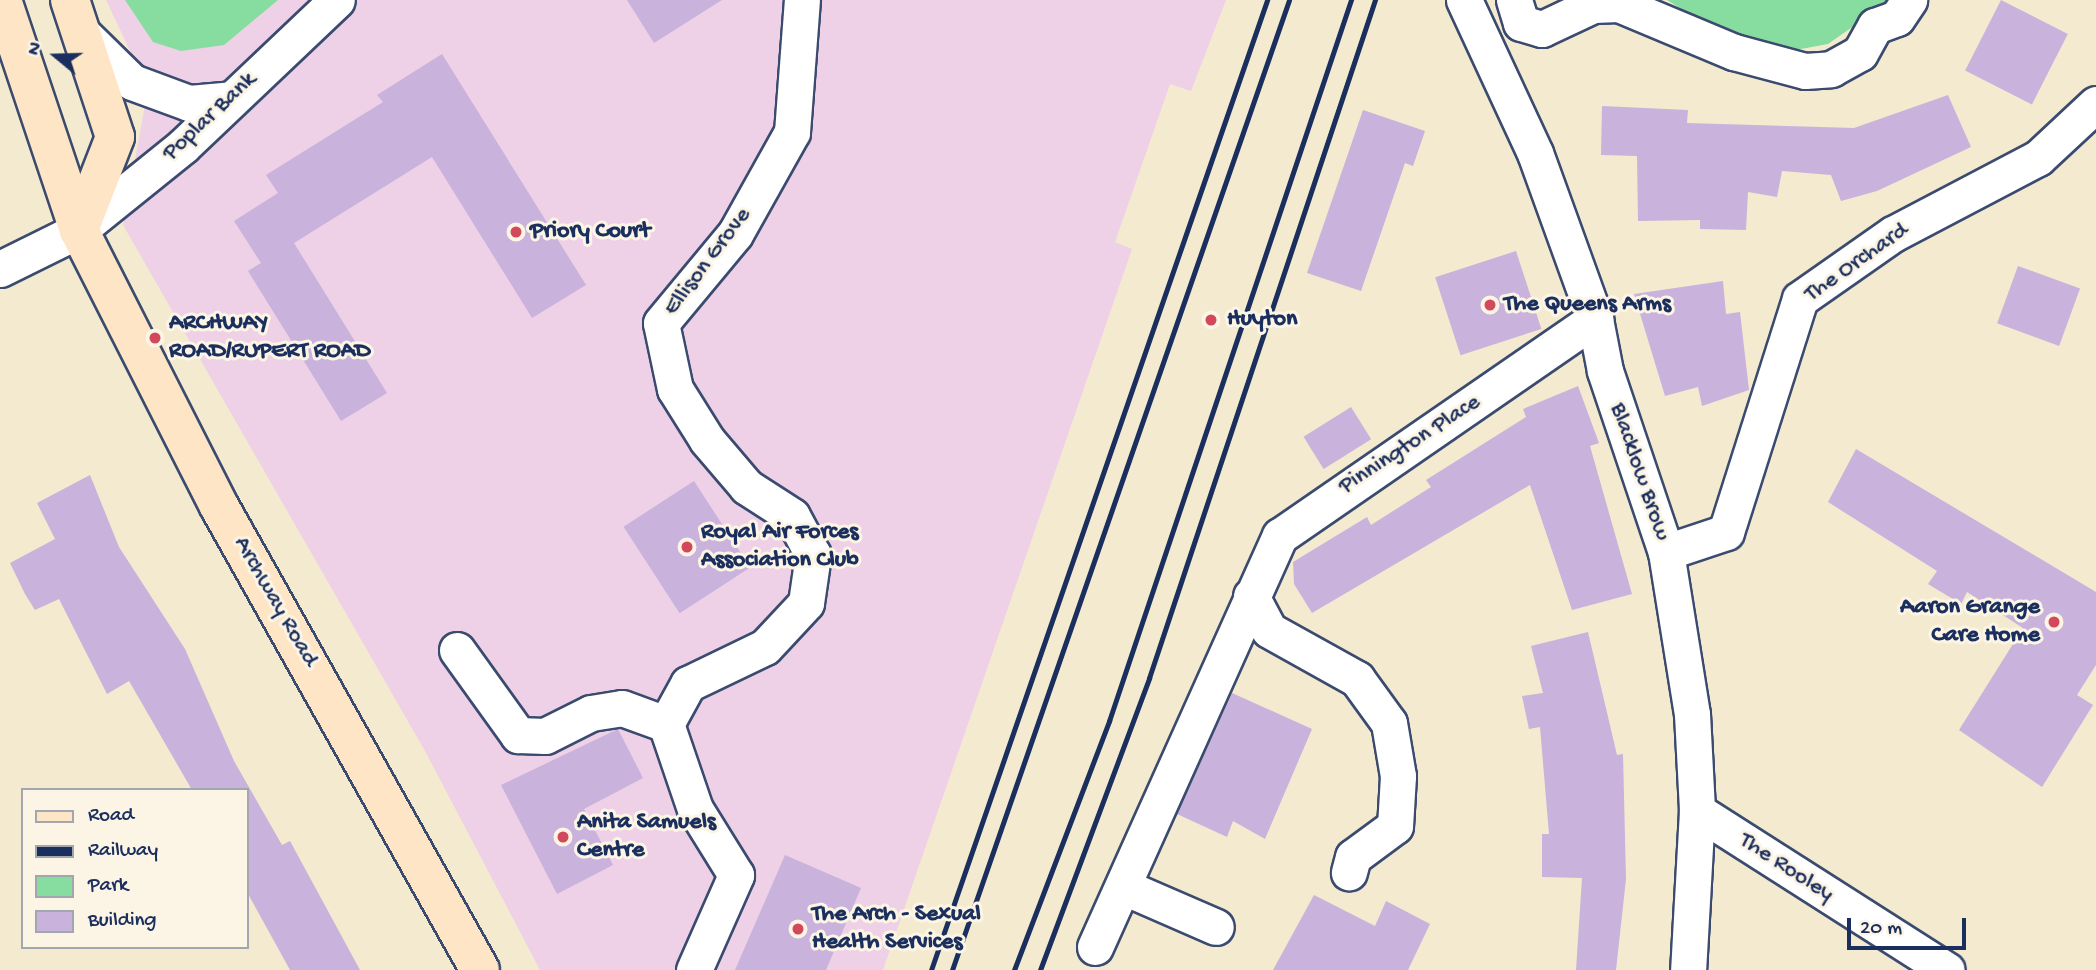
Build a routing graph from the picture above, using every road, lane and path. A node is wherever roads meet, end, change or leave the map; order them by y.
1 (2, 0) edge
2 (337, 0) edge
3 (802, 0) edge
4 (1464, 0) edge
5 (1514, 0) edge
6 (1909, 0) edge
7 (74, 15) edge
8 (226, 100) junction
9 (2096, 104) edge
10 (79, 230) junction
11 (0, 269) edge
12 (1595, 319) junction
13 (1666, 552) junction
14 (1251, 596) junction
15 (457, 650) dead end
16 (666, 724) junction
17 (1697, 811) junction
18 (1349, 872) dead end
19 (1124, 887) junction
20 (1216, 927) dead end
21 (1095, 947) dead end
22 (480, 970) edge
23 (694, 970) edge
24 (1688, 970) edge
25 (1947, 970) edge

1 - 10 main road, Archway Road
2 - 8 street, Poplar Bank
3 - 16 street, Ellison Grove
4 - 12 street, Blacklow Brow
5 - 6 street
7 - 8 street
7 - 10 main road
8 - 10 street, Poplar Bank
9 - 13 street, The Orchard
10 - 11 street, Poplar Bank
10 - 22 main road, Archway Road
12 - 13 street, Blacklow Brow
12 - 14 street, Pinnington Place
13 - 17 street, Blacklow Brow
14 - 18 street
14 - 19 street, Pinnington Place
15 - 16 street
16 - 23 street
17 - 24 street, Blacklow Brow
17 - 25 street, The Rooley
19 - 20 street
19 - 21 street, Pinnington Place

